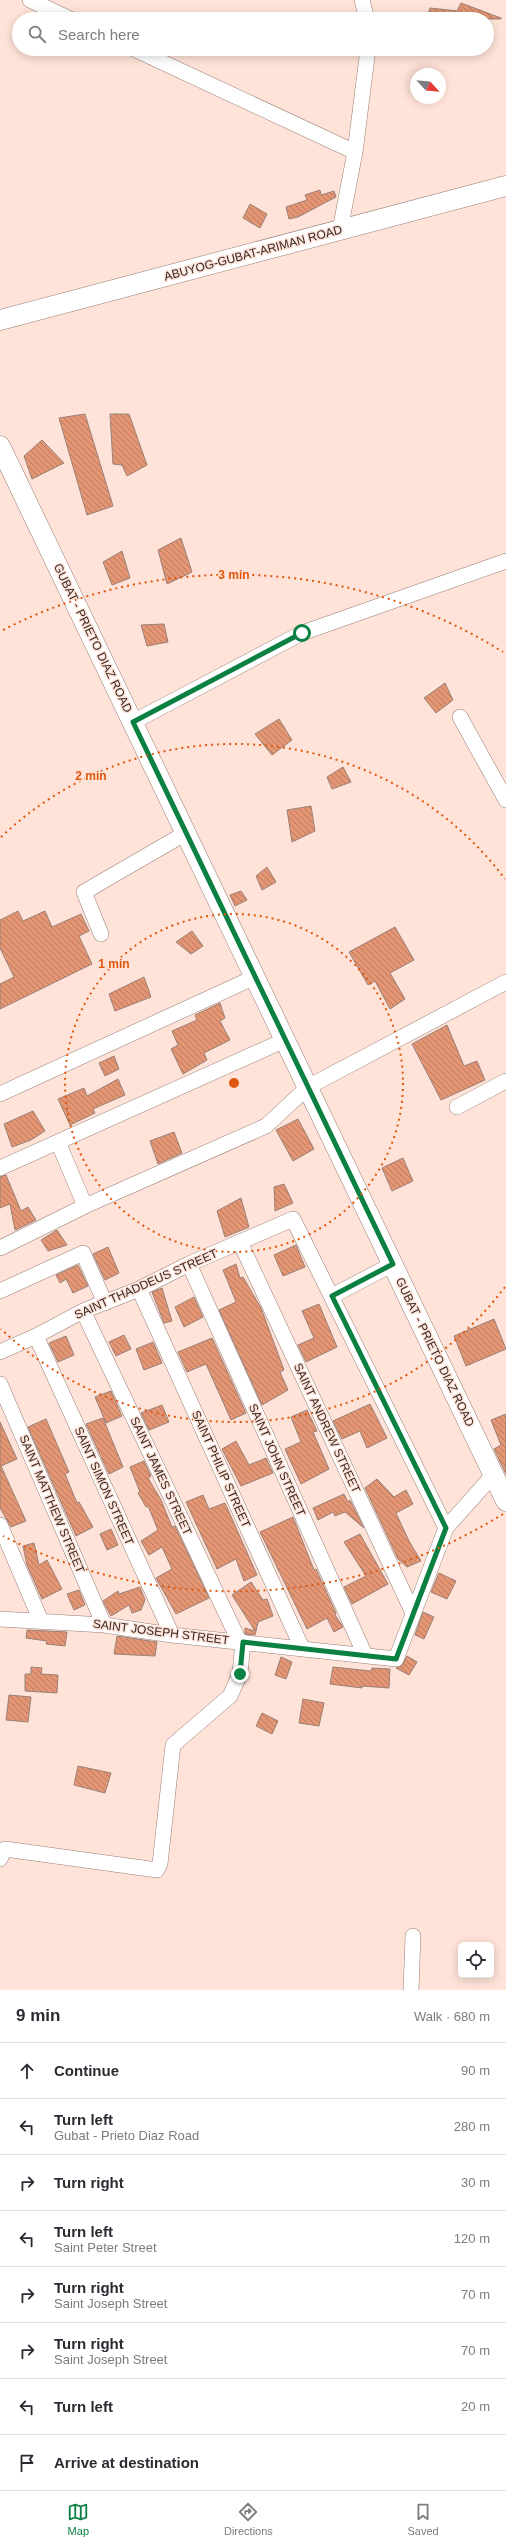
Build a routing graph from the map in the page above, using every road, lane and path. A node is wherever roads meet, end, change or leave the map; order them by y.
1 (30, 0) edge
2 (362, 0) edge
3 (55, 12) edge
4 (365, 12) edge
5 (149, 56) edge
6 (367, 56) edge
7 (355, 152) junction
8 (506, 186) edge
9 (340, 230) junction
10 (0, 320) edge
11 (0, 446) edge
12 (506, 560) edge
13 (460, 717) dead end
14 (133, 722) junction
15 (506, 800) edge
16 (186, 833) junction
17 (101, 934) dead end
18 (255, 976) junction
19 (506, 982) edge
20 (285, 1040) junction
21 (506, 1081) edge
22 (308, 1087) junction
23 (0, 1094) edge
24 (457, 1107) dead end
25 (58, 1142) junction
26 (0, 1168) edge
27 (85, 1206) junction
28 (240, 1242) junction
29 (0, 1248) edge
30 (189, 1264) junction
31 (393, 1264) junction
32 (139, 1289) junction
33 (0, 1291) edge
34 (332, 1296) junction
35 (104, 1303) junction
36 (83, 1311) junction
37 (36, 1336) junction
38 (0, 1352) edge
39 (0, 1384) edge
40 (494, 1474) junction
41 (506, 1501) edge
42 (0, 1525) edge
43 (446, 1528) junction
44 (413, 1613) junction
45 (0, 1619) edge
46 (40, 1621) junction
47 (104, 1625) junction
48 (172, 1635) junction
49 (241, 1642) junction
50 (302, 1648) junction
51 (365, 1656) junction
52 (0, 1859) edge
53 (413, 1936) dead end
54 (411, 1990) edge

1 - 3 street
2 - 4 street
5 - 7 street
6 - 7 street
7 - 9 street
8 - 9 main road, ABUYOG-GUBAT-ARIMAN ROAD
9 - 10 main road, ABUYOG-GUBAT-ARIMAN ROAD
11 - 14 main road, GUBAT - PRIETO DIAZ ROAD
12 - 14 street
13 - 15 street
14 - 16 main road, GUBAT - PRIETO DIAZ ROAD
16 - 17 street
16 - 18 main road, GUBAT - PRIETO DIAZ ROAD
18 - 20 main road, GUBAT - PRIETO DIAZ ROAD
18 - 23 street
19 - 22 street
20 - 22 main road, GUBAT - PRIETO DIAZ ROAD
20 - 25 street
21 - 24 street
22 - 27 street
22 - 31 main road, GUBAT - PRIETO DIAZ ROAD
25 - 26 street
25 - 27 street
27 - 29 street
28 - 30 street, SAINT THADDEUS STREET
28 - 34 street, SAINT THADDEUS STREET
28 - 44 street, SAINT ANDREW STREET
30 - 32 street, SAINT THADDEUS STREET
30 - 51 street, SAINT JOHN STREET
31 - 34 street
31 - 40 main road, GUBAT - PRIETO DIAZ ROAD
32 - 35 street, SAINT THADDEUS STREET
32 - 50 street, SAINT PHILIP STREET
33 - 35 street
34 - 43 street
35 - 36 street, SAINT THADDEUS STREET
36 - 37 street, SAINT THADDEUS STREET
36 - 49 street, SAINT JAMES STREET
37 - 38 street, SAINT THADDEUS STREET
37 - 48 street, SAINT SIMON STREET
39 - 47 street, SAINT MATTHEW STREET
40 - 41 main road, GUBAT - PRIETO DIAZ ROAD
40 - 43 street, SAINT JOSEPH STREET
42 - 46 street
43 - 44 street, SAINT JOSEPH STREET
44 - 51 street, SAINT JOSEPH STREET
45 - 46 street, SAINT JOSEPH STREET
46 - 47 street, SAINT JOSEPH STREET
47 - 48 street, SAINT JOSEPH STREET
48 - 49 street, SAINT JOSEPH STREET
49 - 50 street, SAINT JOSEPH STREET
49 - 52 street
50 - 51 street, SAINT JOSEPH STREET
53 - 54 street

